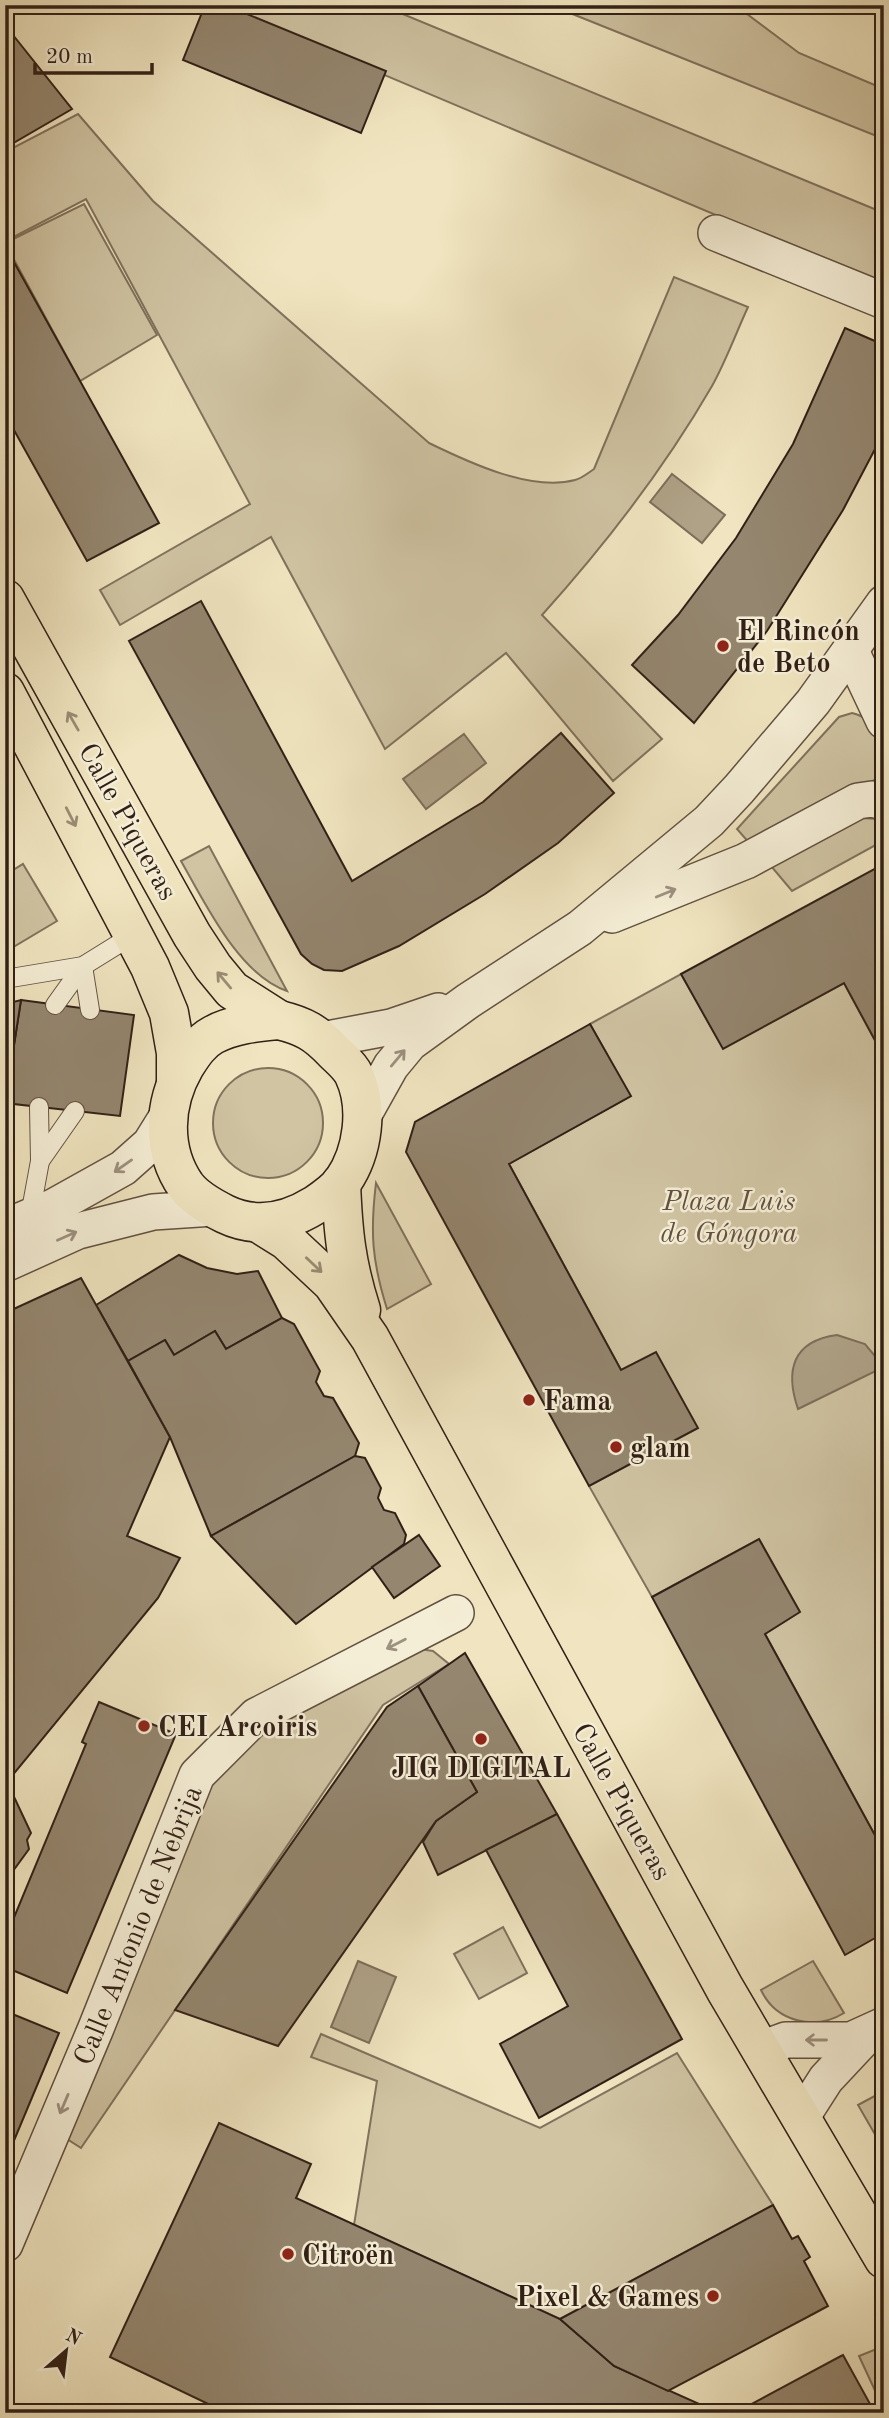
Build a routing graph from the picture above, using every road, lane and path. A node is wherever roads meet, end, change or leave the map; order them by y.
1 (716, 233) dead end
2 (884, 301) edge
3 (5, 599) edge
4 (884, 603) edge
5 (851, 651) junction
6 (5, 692) edge
7 (884, 721) edge
8 (884, 802) edge
9 (580, 928) junction
10 (133, 935) junction
11 (83, 966) junction
12 (5, 979) edge
13 (468, 1001) junction
14 (55, 1005) dead end
15 (90, 1010) dead end
16 (279, 1020) junction
17 (322, 1040) junction
18 (172, 1098) junction
19 (40, 1107) dead end
20 (75, 1111) dead end
21 (363, 1116) junction
22 (40, 1161) junction
23 (341, 1183) junction
24 (214, 1208) junction
25 (23, 1215) edge
26 (260, 1224) junction
27 (5, 1264) edge
28 (370, 1338) junction
29 (456, 1613) dead end
30 (877, 2029) edge
31 (761, 2049) junction
32 (800, 2118) junction
33 (5, 2244) edge
34 (884, 2259) edge

1 - 2 street
16 -> 3 main road, Calle Piqueras
4 - 5 street
5 - 7 street
5 - 9 street
6 -> 10 main road, Calle Piqueras
9 -> 8 street
9 - 13 street
10 - 11 lane
10 - 18 main road, Calle Piqueras
11 - 12 lane
11 - 14 lane
11 - 15 lane
13 - 17 street
21 -> 13 street
16 - 17 main road
16 - 18 main road
17 - 21 main road
18 - 24 main road
18 -> 25 street
19 - 22 lane
20 - 22 lane
21 - 23 main road
22 - 25 lane
23 - 26 main road
23 - 28 main road, Calle Piqueras
24 - 26 main road
27 -> 24 street
26 -> 28 main road, Calle Piqueras
28 - 31 main road, Calle Piqueras
29 -> 33 street, Calle Antonio de Nebrija
30 -> 31 street
30 - 32 street
31 - 32 main road, Calle Piqueras
32 - 34 main road, Calle Piqueras

